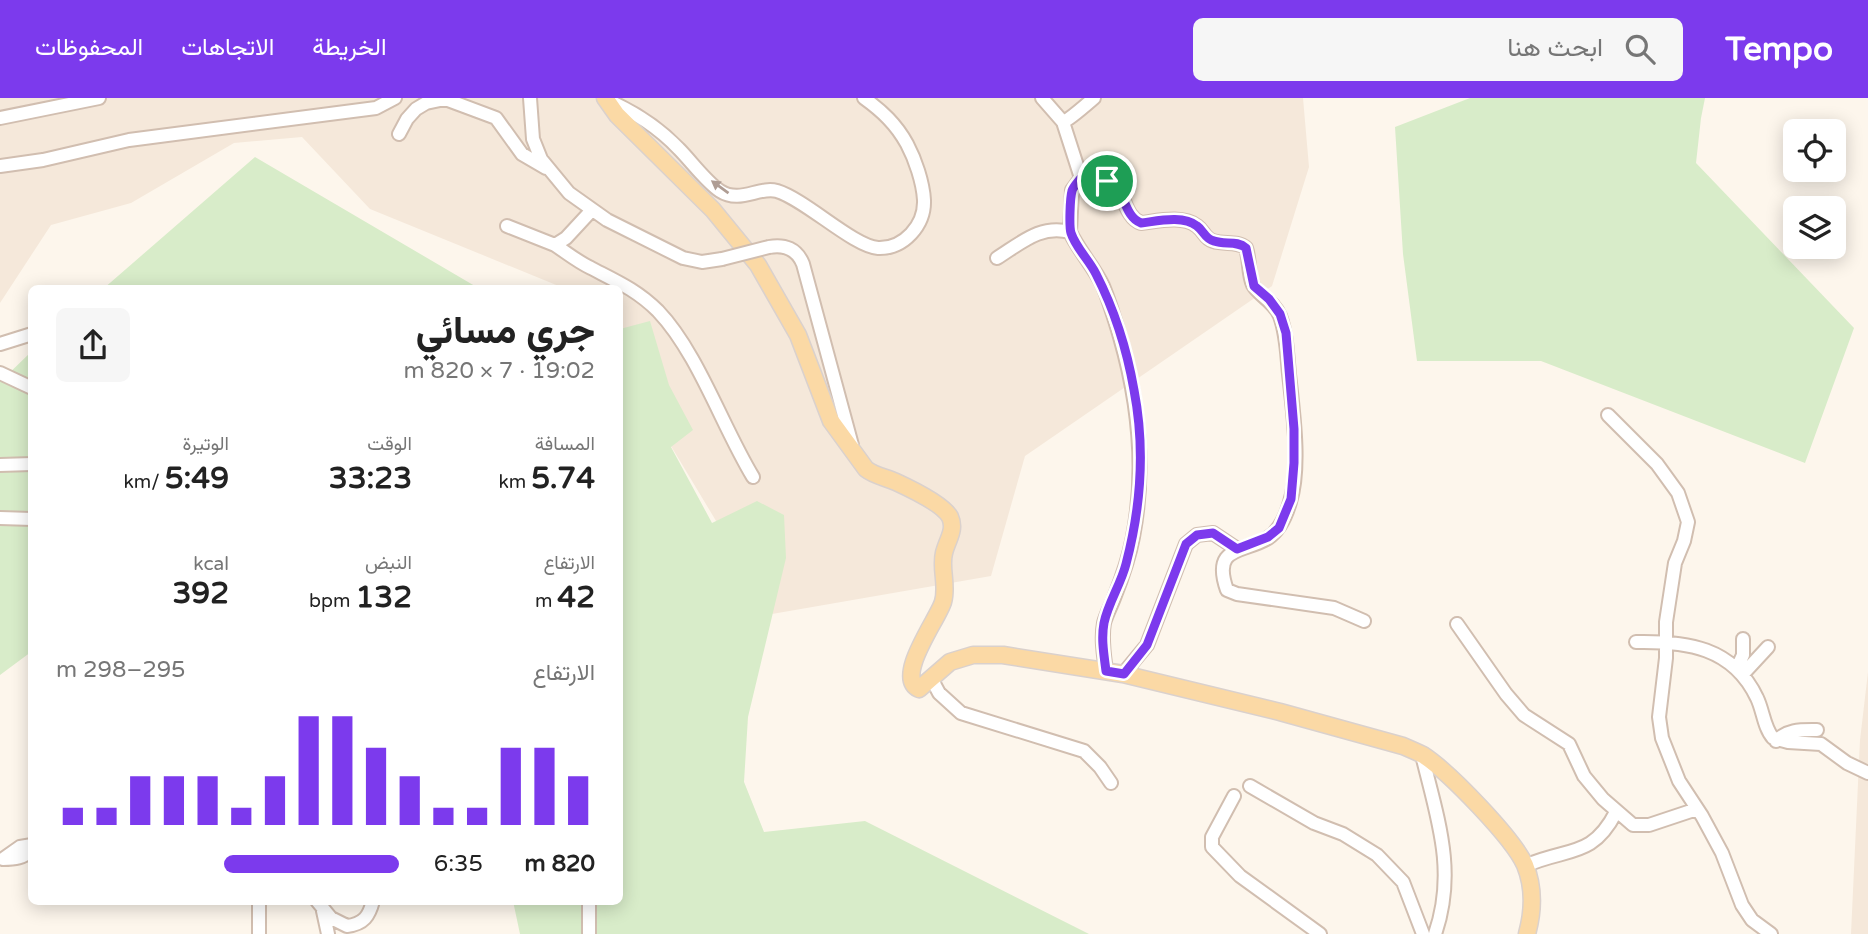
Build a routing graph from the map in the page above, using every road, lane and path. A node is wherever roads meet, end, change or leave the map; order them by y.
1 (99, 98) edge
2 (395, 98) edge
3 (530, 98) edge
4 (605, 98) edge
5 (864, 98) edge
6 (1042, 98) edge
7 (1094, 98) edge
8 (0, 118) edge
9 (1063, 122) junction
10 (399, 134) dead end
11 (0, 166) edge
12 (547, 168) junction
13 (1081, 178) junction
14 (591, 211) junction
15 (507, 226) dead end
16 (1070, 232) junction
17 (555, 245) junction
18 (998, 258) dead end
19 (28, 335) edge
20 (0, 344) edge
21 (0, 373) edge
22 (28, 386) edge
23 (1608, 415) dead end
24 (854, 452) junction
25 (28, 464) edge
26 (0, 465) edge
27 (753, 477) dead end
28 (0, 518) edge
29 (28, 519) edge
30 (1237, 549) junction
31 (1364, 621) dead end
32 (1457, 624) dead end
33 (1743, 639) dead end
34 (1636, 642) dead end
35 (1667, 643) junction
36 (1768, 647) dead end
37 (1106, 671) junction
38 (1740, 671) junction
39 (1124, 674) junction
40 (932, 678) junction
41 (1817, 730) dead end
42 (1776, 741) junction
43 (1422, 755) junction
44 (1868, 773) edge
45 (1111, 783) dead end
46 (1250, 786) dead end
47 (1234, 796) dead end
48 (1697, 809) junction
49 (1616, 812) junction
50 (28, 847) edge
51 (2, 858) edge
52 (1525, 866) junction
53 (259, 905) edge
54 (372, 905) edge
55 (589, 905) edge
56 (320, 906) edge
57 (259, 934) edge
58 (328, 934) edge
59 (589, 934) edge
60 (1321, 934) edge
61 (1423, 934) edge
62 (1435, 934) edge
63 (1527, 934) edge
64 (1772, 934) edge

1 - 8 street
2 - 11 street
3 - 12 street
5 -> 4 street
4 - 24 main road
6 - 9 street
7 - 9 street
9 - 13 street
10 - 12 street
12 - 14 street
13 - 16 street
13 - 30 street
14 - 17 street
14 - 24 street, bridge
15 - 17 street
16 - 18 street
16 - 37 street
17 - 27 street
19 - 20 street
21 - 22 street
23 - 35 street
24 - 40 main road
25 - 26 street
28 - 29 street
30 - 31 street
30 - 39 street
32 - 49 street
33 - 38 street
34 - 35 street
35 - 38 street
35 - 48 street
36 - 38 street
37 - 39 main road
37 - 40 main road
38 - 42 street
39 - 43 main road
40 - 45 street
41 - 42 street
42 - 44 street
43 - 52 main road
43 - 62 street
46 - 61 street
47 - 60 street
48 - 49 street
48 - 64 street
49 - 52 street
50 - 51 street
52 - 63 main road
53 - 57 street
54 - 56 street
55 - 59 street
56 - 58 street

